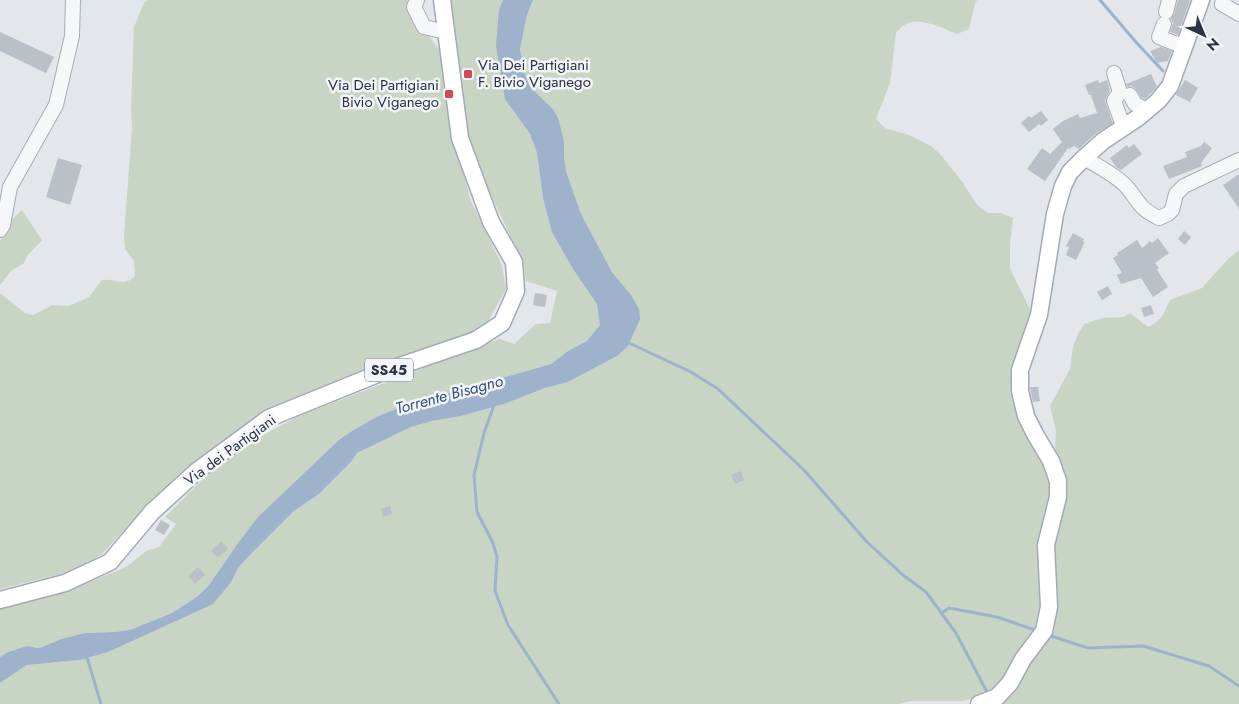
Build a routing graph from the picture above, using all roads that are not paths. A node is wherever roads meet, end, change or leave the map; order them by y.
1 (73, 0) edge
2 (417, 0) edge
3 (442, 0) edge
4 (1200, 0) edge
5 (1223, 0) edge
6 (1166, 12) edge
7 (1239, 14) edge
8 (446, 32) junction
9 (1185, 45) junction
10 (1114, 73) dead end
11 (1130, 95) dead end
12 (1147, 110) junction
13 (1124, 128) junction
14 (1084, 158) junction
15 (1239, 160) edge
16 (0, 230) edge
17 (0, 600) edge
18 (979, 704) edge

1 - 16 street
2 - 8 street
3 - 8 main road, Via dei Partigiani / SS45
4 - 9 main road
5 - 7 street
6 - 9 street
8 - 17 main road, Via dei Partigiani / SS45
9 - 12 main road
10 - 13 street
11 - 12 street
12 - 13 main road
13 - 14 main road
14 - 15 street
14 - 18 main road

